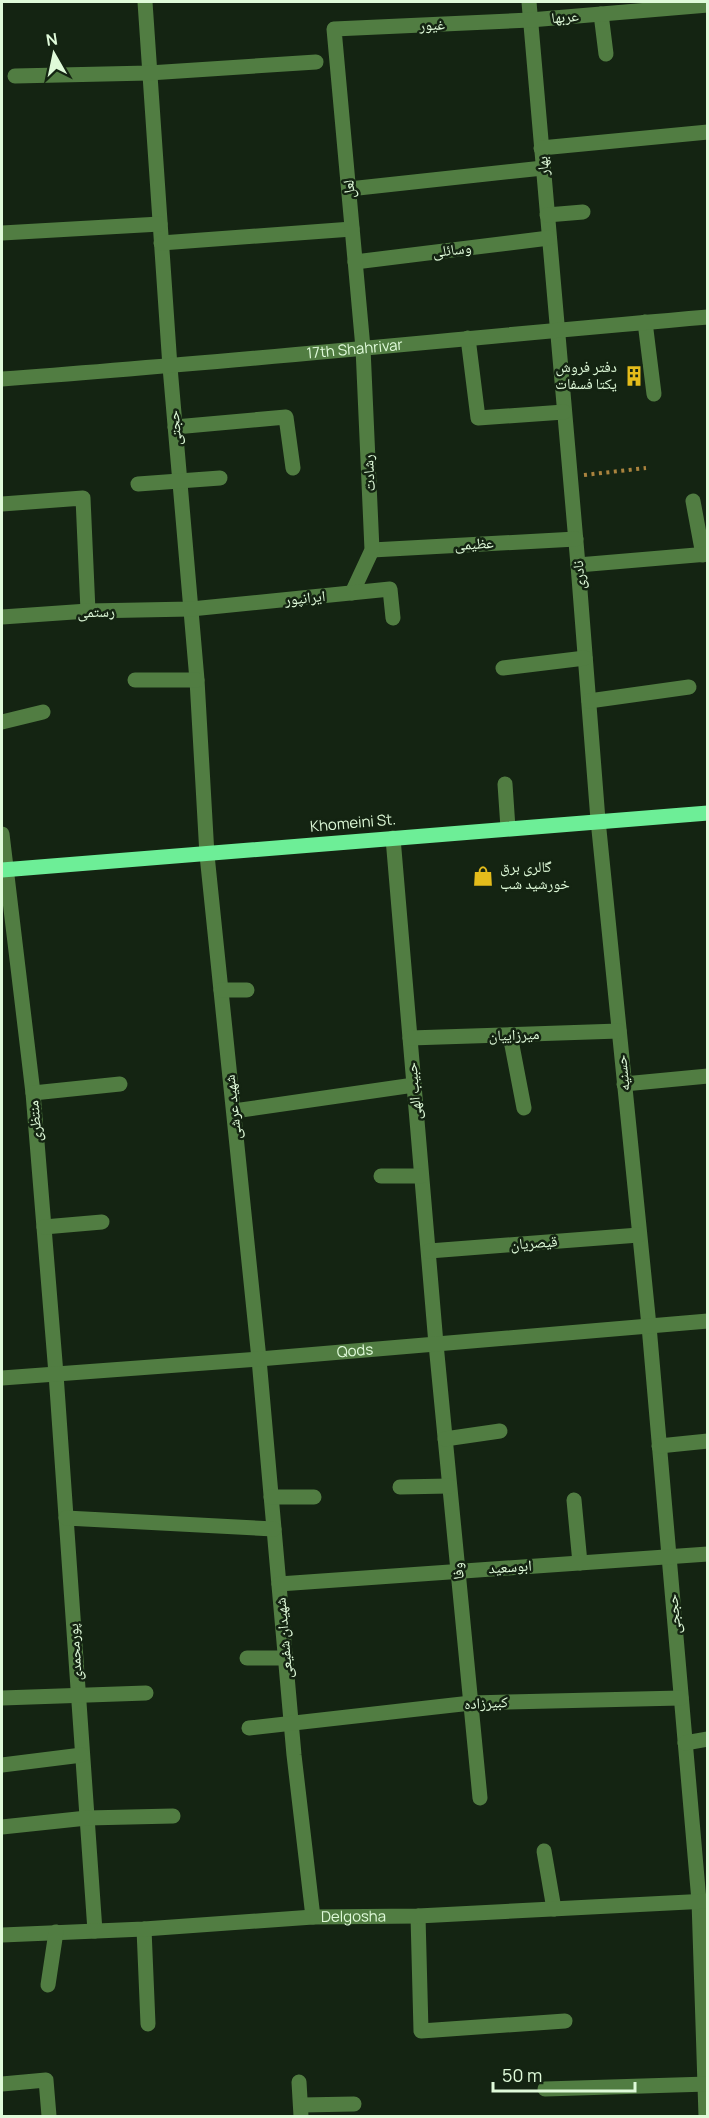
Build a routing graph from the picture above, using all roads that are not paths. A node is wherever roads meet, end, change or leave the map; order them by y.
1 (145, 2) edge
2 (529, 2) edge
3 (708, 5) edge
4 (601, 14) junction
5 (530, 20) junction
6 (334, 29) joint
7 (606, 54) dead end
8 (316, 62) dead end
9 (149, 73) junction
10 (15, 76) dead end
11 (708, 132) edge
12 (542, 148) junction
13 (543, 168) junction
14 (349, 189) junction
15 (583, 212) dead end
16 (547, 215) junction
17 (160, 224) junction
18 (352, 229) junction
19 (2, 233) edge
20 (549, 238) junction
21 (161, 243) junction
22 (355, 262) junction
23 (708, 317) edge
24 (645, 322) junction
25 (557, 330) junction
26 (468, 338) junction
27 (363, 348) junction
28 (170, 367) junction
29 (2, 379) edge
30 (654, 394) dead end
31 (564, 412) junction
32 (175, 427) junction
33 (293, 468) dead end
34 (220, 477) dead end
35 (180, 480) junction
36 (138, 484) dead end
37 (693, 501) dead end
38 (2, 504) edge
39 (576, 539) junction
40 (372, 550) junction
41 (705, 554) edge
42 (578, 566) junction
43 (352, 593) junction
44 (190, 609) junction
45 (88, 611) junction
46 (2, 617) edge
47 (393, 618) dead end
48 (585, 658) junction
49 (503, 668) dead end
50 (135, 680) dead end
51 (196, 680) junction
52 (689, 687) dead end
53 (589, 701) junction
54 (43, 712) dead end
55 (2, 722) edge
56 (505, 784) dead end
57 (708, 813) edge
58 (598, 820) junction
59 (508, 828) junction
60 (2, 834) edge
61 (393, 838) junction
62 (207, 855) junction
63 (3, 870) edge
64 (221, 990) junction
65 (247, 990) dead end
66 (619, 1031) junction
67 (510, 1035) junction
68 (410, 1038) junction
69 (708, 1076) edge
70 (120, 1084) dead end
71 (624, 1084) junction
72 (414, 1085) junction
73 (33, 1093) junction
74 (524, 1108) dead end
75 (234, 1111) junction
76 (381, 1176) dead end
77 (421, 1176) junction
78 (102, 1222) dead end
79 (44, 1227) junction
80 (639, 1235) junction
81 (429, 1251) junction
82 (708, 1321) edge
83 (649, 1326) junction
84 (436, 1344) junction
85 (259, 1359) junction
86 (56, 1374) junction
87 (2, 1378) edge
88 (500, 1431) dead end
89 (445, 1439) junction
90 (708, 1441) edge
91 (659, 1446) junction
92 (449, 1486) junction
93 (400, 1487) dead end
94 (272, 1497) junction
95 (314, 1497) dead end
96 (574, 1500) dead end
97 (66, 1518) junction
98 (274, 1529) junction
99 (708, 1554) edge
100 (669, 1557) junction
101 (580, 1563) junction
102 (458, 1570) junction
103 (279, 1584) junction
104 (247, 1658) dead end
105 (286, 1658) junction
106 (146, 1693) dead end
107 (78, 1695) junction
108 (2, 1698) edge
109 (681, 1698) junction
110 (471, 1703) junction
111 (291, 1723) junction
112 (249, 1728) dead end
113 (708, 1739) edge
114 (685, 1743) junction
115 (82, 1755) junction
116 (2, 1765) edge
117 (480, 1798) dead end
118 (173, 1816) dead end
119 (87, 1818) junction
120 (2, 1827) edge
121 (700, 1832) edge
122 (544, 1851) dead end
123 (703, 1901) edge
124 (554, 1909) junction
125 (418, 1916) junction
126 (313, 1917) junction
127 (144, 1929) junction
128 (95, 1931) junction
129 (56, 1932) junction
130 (2, 1935) edge
131 (48, 1985) dead end
132 (565, 2021) dead end
133 (148, 2024) dead end
134 (299, 2082) dead end
135 (2, 2084) edge
136 (706, 2084) edge
137 (545, 2089) dead end
138 (354, 2104) dead end
139 (301, 2110) edge
140 (49, 2116) edge
141 (706, 2116) edge

1 - 9 street, حجتی
2 - 5 street, بهار
3 - 4 street, عربها
4 - 5 street, عربها
4 - 7 street
5 - 6 street, غیور
5 - 12 street, بهار
6 - 14 street, لعل
8 - 9 street
9 - 10 street
9 - 17 street, حجتی
11 - 12 street
12 - 13 street, بهار
13 - 14 street
13 - 16 street, بهار
14 - 18 street, لعل
15 - 16 street
16 - 20 street, بهار
17 - 19 street
17 - 21 street, حجتی
18 - 21 street
18 - 22 street, لعل
20 - 22 street, وسائلی
20 - 25 street, بهار
21 - 28 street, حجتی
22 - 27 street, لعل
23 - 24 street, 17th Shahrivar
24 - 25 street, 17th Shahrivar
24 - 30 street
25 - 26 street, 17th Shahrivar
25 - 31 street, نادری
26 - 27 street, 17th Shahrivar
26 - 31 street
27 - 28 street, 17th Shahrivar
27 - 40 street, رشادت
28 - 29 street, 17th Shahrivar
28 - 32 street, حجتی
31 - 39 street, نادری
32 - 33 street
32 - 35 street, حجتی
34 - 35 street
35 - 36 street
35 - 44 street, حجتی
37 - 41 street
38 - 45 street
39 - 40 street, عظیمی
39 - 42 street, نادری
40 - 43 street, رشادت
41 - 42 street
42 - 48 street, نادری
43 - 44 street, ایرانپور
43 - 47 street, ایرانپور
44 - 45 street, رستمی
44 - 51 street, حجتی
45 - 46 street, رستمی
48 - 49 street
48 - 53 street, نادری
50 - 51 street
51 - 62 street, حجتی
52 - 53 street
53 - 58 street, نادری
54 - 55 street
56 - 59 street
57 - 58 main road, Khomeini St.
58 - 59 main road, Khomeini St.
58 - 66 street, حسنیه
59 - 61 main road, Khomeini St.
60 - 63 street, منتظری
61 - 62 main road, Khomeini St.
61 - 68 street, حبیب الهی
62 - 63 main road, Khomeini St.
62 - 64 street, شهید عرشی
63 - 73 street, منتظری
64 - 65 street
64 - 75 street, شهید عرشی
66 - 67 street, میرزاییان
66 - 71 street, حسنیه
67 - 68 street, میرزاییان
67 - 74 street
68 - 72 street, حبیب الهی
69 - 71 street
70 - 73 street
71 - 80 street, حسنیه
72 - 75 street
72 - 77 street, حبیب الهی
73 - 79 street, منتظری
75 - 85 street, شهید عرشی
76 - 77 street
77 - 81 street, حبیب الهی
78 - 79 street
79 - 86 street, منتظری
80 - 81 street, قیصریان
80 - 83 street, حسنیه
81 - 84 street, حبیب الهی
82 - 83 street, Qods
83 - 84 street, Qods
83 - 91 street, حججی
84 - 85 street, Qods
84 - 89 street, وفا
85 - 86 street, Qods
85 - 94 street, شهیدان شفیعی
86 - 87 street, Qods
86 - 97 street, پورمحمدی
88 - 89 street
89 - 92 street, وفا
90 - 91 street
91 - 100 street, حججی
92 - 93 street
92 - 102 street, وفا
94 - 95 street
94 - 98 street, شهیدان شفیعی
96 - 101 street
97 - 98 street
97 - 107 street, پورمحمدی
98 - 103 street, شهیدان شفیعی
99 - 100 street, ابوسعید
100 - 101 street, ابوسعید
100 - 109 street, حججی
101 - 102 street, ابوسعید
102 - 103 street, ابوسعید
102 - 110 street, وفا
103 - 105 street, شهیدان شفیعی
104 - 105 street
105 - 111 street, شهیدان شفیعی
106 - 107 street
107 - 108 street
107 - 115 street, پورمحمدی
109 - 110 street, کبیرزاده
109 - 114 street, حججی
110 - 111 street, کبیرزاده
110 - 117 street, وفا
111 - 112 street, کبیرزاده
111 - 126 street, شهیدان شفیعی
113 - 114 street
114 - 121 street, حججی
115 - 116 street
115 - 119 street, پورمحمدی
118 - 119 street
119 - 120 street
119 - 128 street, پورمحمدی
121 - 123 street, حججی
122 - 124 street
123 - 124 street, Delgosha
123 - 136 street, حججی
124 - 125 street, Delgosha
125 - 126 street, Delgosha
125 - 132 street
126 - 127 street, Delgosha
127 - 128 street, Delgosha
127 - 133 street
128 - 129 street, Delgosha
129 - 130 street, Delgosha
129 - 131 street
134 - 139 street
135 - 140 street
136 - 137 street
136 - 141 street, حججی
138 - 139 street

